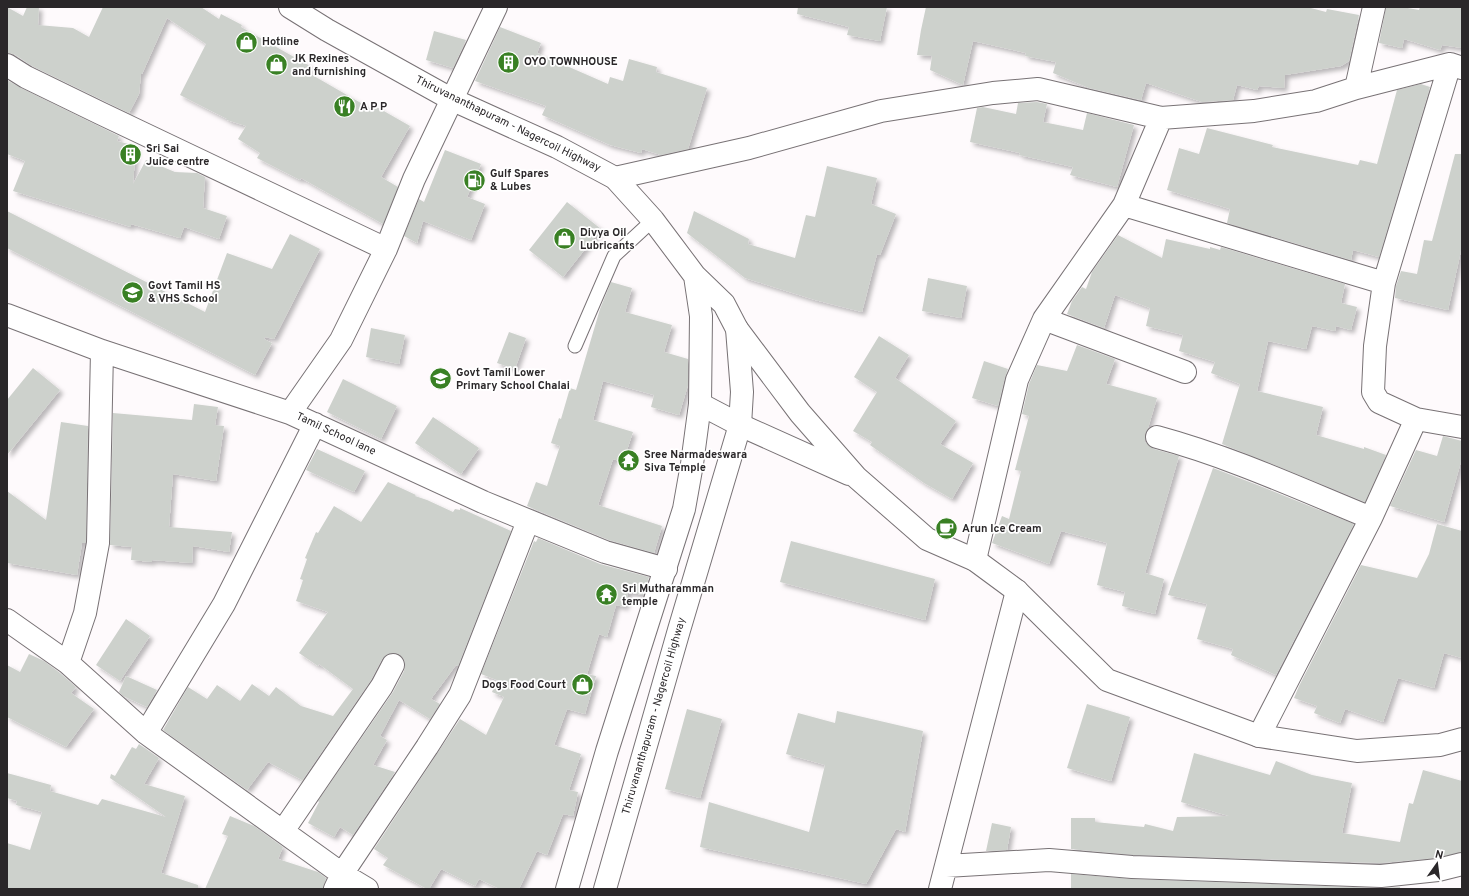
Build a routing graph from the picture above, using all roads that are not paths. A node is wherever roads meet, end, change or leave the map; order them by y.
1 (290, 7) edge
2 (496, 7) edge
3 (1374, 7) edge
4 (7, 65) edge
5 (1456, 66) edge
6 (1356, 88) junction
7 (451, 99) junction
8 (1161, 118) junction
9 (615, 178) junction
10 (1124, 205) junction
11 (653, 220) junction
12 (386, 249) junction
13 (695, 276) junction
14 (1384, 283) junction
15 (7, 315) edge
16 (1044, 319) junction
17 (737, 329) junction
18 (575, 346) dead end
19 (102, 351) junction
20 (1185, 372) dead end
21 (700, 404) junction
22 (290, 413) junction
23 (1416, 419) junction
24 (315, 424) junction
25 (740, 425) junction
26 (1462, 427) edge
27 (1157, 438) dead end
28 (856, 477) junction
29 (1371, 518) junction
30 (528, 520) junction
31 (975, 560) junction
32 (666, 568) junction
33 (1017, 591) junction
34 (7, 620) edge
35 (68, 663) junction
36 (393, 666) dead end
37 (146, 733) junction
38 (1259, 736) junction
39 (1462, 739) edge
40 (284, 832) junction
41 (1462, 864) edge
42 (946, 866) junction
43 (339, 881) edge
44 (367, 889) edge
45 (568, 889) edge
46 (605, 889) edge
47 (940, 889) edge

1 - 7 street, Thiruvananthapuram - Nagercoil Highway
2 - 7 street, Tamil School lane
3 - 6 street
4 - 12 street
5 - 6 street
5 - 14 street
6 - 8 street
7 - 9 street, Thiruvananthapuram - Nagercoil Highway
7 - 12 street, Tamil School lane
8 - 9 street
8 - 10 street
9 - 11 street, Thiruvananthapuram - Nagercoil Highway
10 - 14 street
10 - 16 street
11 - 13 street, Thiruvananthapuram - Nagercoil Highway
11 - 18 lane
12 - 22 street, Tamil School lane
13 - 17 street, Thiruvananthapuram - Nagercoil Highway
13 - 21 street, Thiruvananthapuram - Nagercoil Highway
14 - 23 street
15 - 19 street
16 - 20 street
16 - 31 street
17 - 25 street, Thiruvananthapuram - Nagercoil Highway
17 - 28 street
19 - 22 street
19 - 35 street
21 - 25 street
21 - 32 street, Thiruvananthapuram - Nagercoil Highway
22 - 24 street, Tamil School lane
23 - 26 street
23 - 29 street
24 - 30 street, Tamil School lane
24 - 37 street
25 - 28 street
25 - 46 street, Thiruvananthapuram - Nagercoil Highway
27 - 29 street
28 - 31 street
29 - 38 street
30 - 32 street, Tamil School lane
30 - 43 street
31 - 33 street
32 - 45 street, Thiruvananthapuram - Nagercoil Highway
33 - 38 street
33 - 42 street
34 - 35 street
35 - 37 street
36 - 40 street
37 - 40 street
38 - 39 street
40 - 43 street
41 - 42 street
42 - 47 street
43 - 44 street

